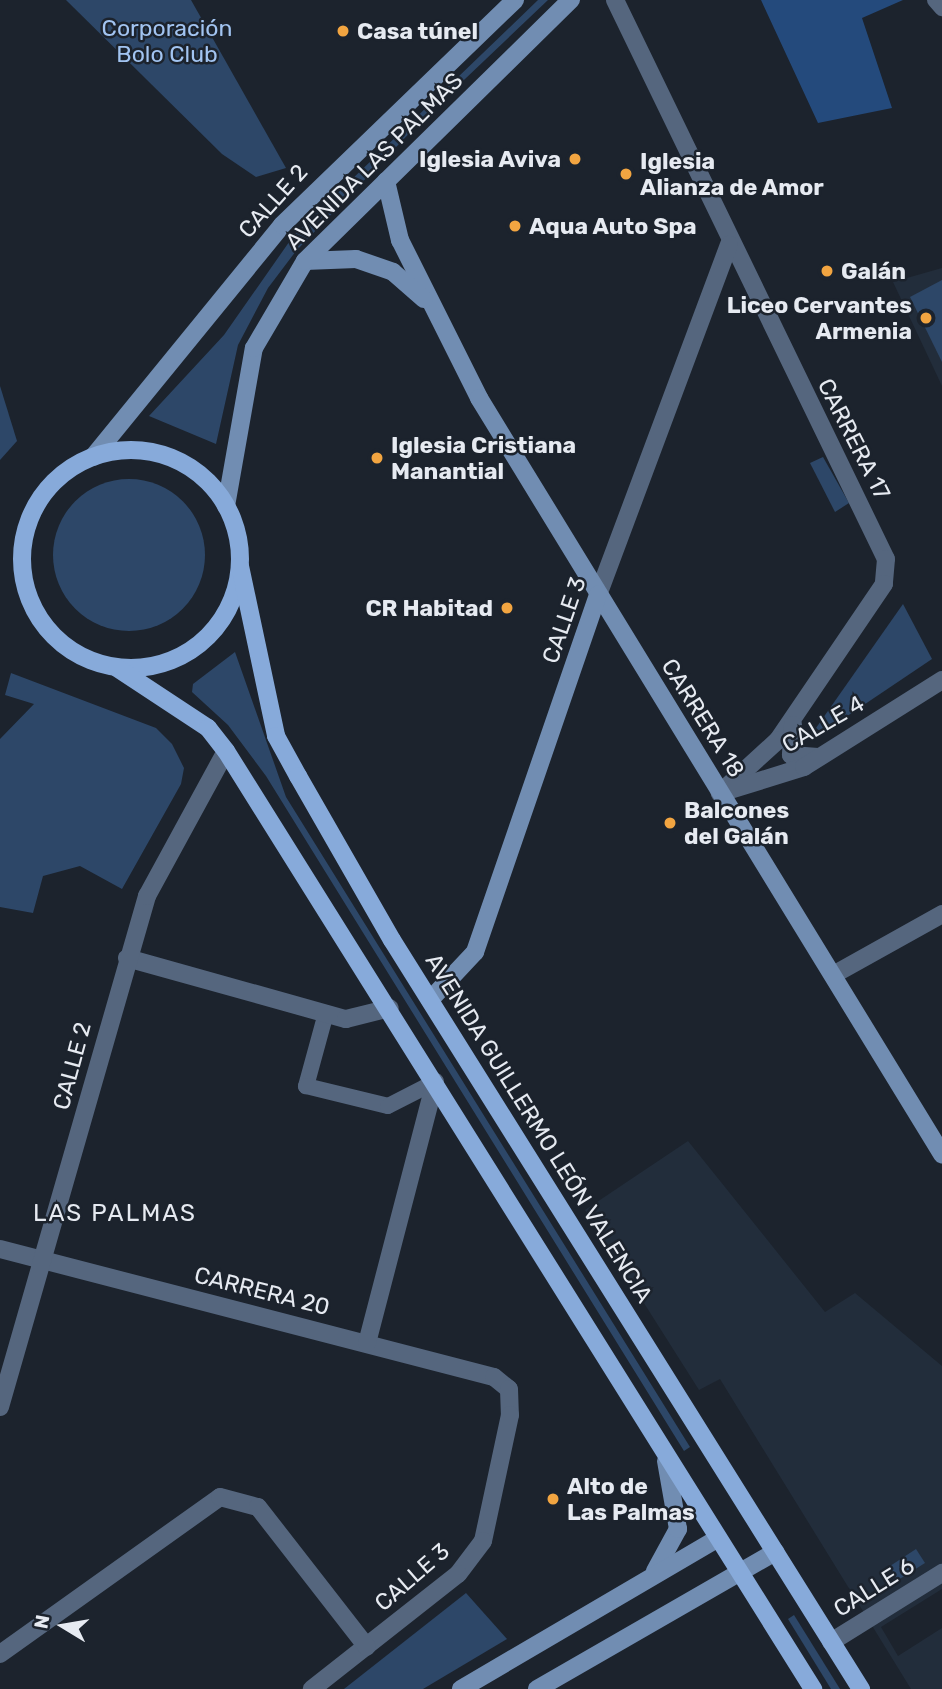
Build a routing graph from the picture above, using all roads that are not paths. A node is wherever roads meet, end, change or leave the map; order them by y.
1 (515, 0) edge
2 (571, 0) edge
3 (615, 0) edge
4 (935, 0) edge
5 (942, 8) edge
6 (386, 181) junction
7 (729, 245) junction
8 (305, 261) junction
9 (429, 304) junction
10 (93, 457) junction
11 (226, 506) junction
12 (240, 566) junction
13 (598, 595) junction
14 (117, 668) junction
15 (942, 680) edge
16 (797, 711) junction
17 (226, 751) junction
18 (820, 757) junction
19 (720, 793) junction
20 (942, 914) edge
21 (127, 958) junction
22 (833, 975) junction
23 (430, 1000) junction
24 (390, 1008) junction
25 (326, 1013) junction
26 (435, 1082) junction
27 (942, 1154) edge
28 (0, 1249) edge
29 (45, 1262) junction
30 (367, 1343) junction
31 (509, 1389) joint
32 (0, 1407) edge
33 (663, 1451) junction
34 (718, 1538) junction
35 (775, 1552) junction
36 (740, 1573) junction
37 (942, 1573) edge
38 (646, 1581) junction
39 (831, 1642) junction
40 (367, 1647) junction
41 (0, 1654) edge
42 (312, 1689) edge
43 (461, 1689) edge
44 (537, 1689) edge
45 (813, 1689) edge
46 (861, 1689) edge

1 - 10 street, CALLE 2
2 - 6 street, AVENIDA LAS PALMAS
3 - 7 street, CARRERA 17
4 - 5 lane
6 - 8 street, AVENIDA LAS PALMAS
6 - 9 street, CARRERA 18
7 - 13 street, CALLE 3
7 - 16 street, CARRERA 17
8 - 9 street, CARRERA 18
8 - 11 street, AVENIDA LAS PALMAS
9 - 13 street, CARRERA 18
10 - 11 main road
10 - 14 main road
11 - 12 main road
12 - 14 main road
12 - 23 main road, AVENIDA GUILLERMO LEÓN VALENCIA
13 - 19 street, CARRERA 18
13 - 23 street, CALLE 3
14 - 17 main road
15 - 18 street, CALLE 4
16 - 18 street
16 - 19 street
17 - 21 street, CALLE 2
17 - 24 main road
18 - 19 street, CALLE 4
19 - 22 street, CARRERA 18
20 - 22 street
21 - 25 street
21 - 29 street, CALLE 2
22 - 27 street, CARRERA 18
23 - 35 main road, AVENIDA GUILLERMO LEÓN VALENCIA
24 - 25 street
24 - 26 main road
25 - 26 lane
26 - 30 street
26 - 33 main road
28 - 29 street, CARRERA 20
29 - 30 street, CARRERA 20
29 - 32 street, CALLE 2
30 - 31 street, CARRERA 20
31 - 40 street, CALLE 3
33 - 34 main road
33 - 38 street
34 - 36 main road
34 - 38 street
35 - 36 street
35 - 39 main road, AVENIDA GUILLERMO LEÓN VALENCIA
36 - 44 street
36 - 45 main road
37 - 39 street, CALLE 6
38 - 43 street
39 - 46 main road, AVENIDA GUILLERMO LEÓN VALENCIA
40 - 41 street
40 - 42 street, CALLE 3

